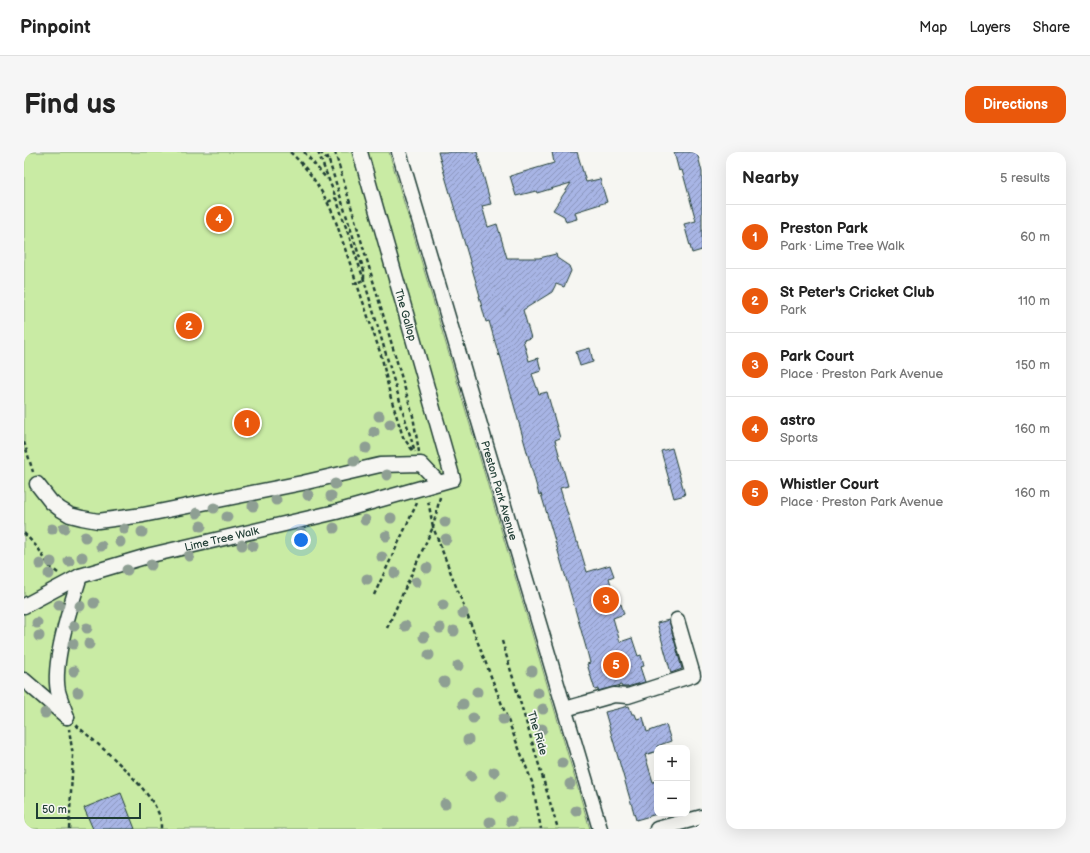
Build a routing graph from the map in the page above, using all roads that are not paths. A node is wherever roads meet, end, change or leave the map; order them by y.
1 (360, 152) edge
2 (399, 152) edge
3 (440, 482) junction
4 (37, 484) road end
5 (74, 579) junction
6 (24, 606) edge
7 (677, 620) dead end
8 (24, 680) edge
9 (564, 709) junction
10 (702, 817) edge
11 (600, 829) edge
12 (657, 829) edge

1 - 3 street, The Gallop
2 - 9 street, Preston Park Avenue
3 - 4 street
3 - 5 street, Lime Tree Walk
5 - 6 street, Lime Tree Walk
5 - 8 street
7 - 9 street
9 - 11 street, Preston Park Avenue
10 - 12 street

